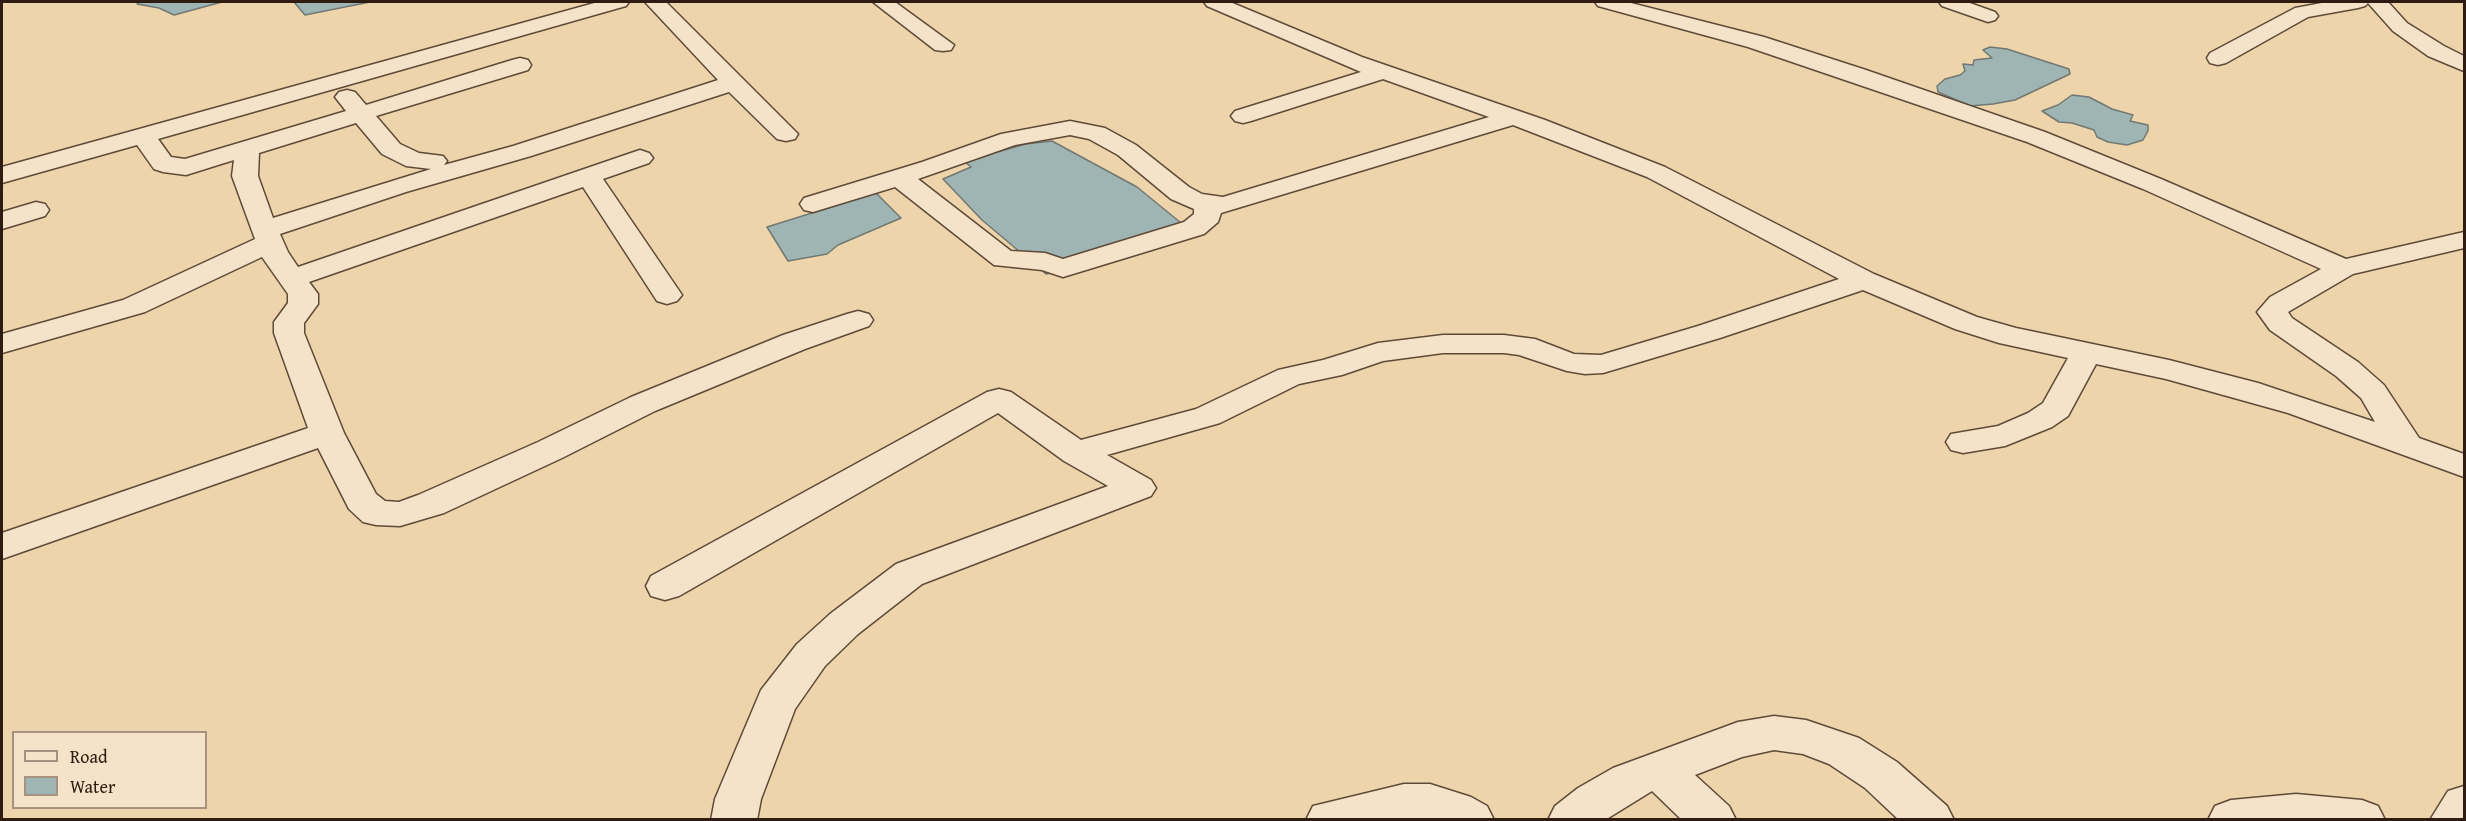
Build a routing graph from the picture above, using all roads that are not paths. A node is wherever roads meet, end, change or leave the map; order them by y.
1 (596, 2) edge
2 (619, 2) edge
3 (655, 2) edge
4 (883, 2) edge
5 (1214, 2) edge
6 (1605, 2) edge
7 (1689, 2) edge
8 (1948, 2) edge
9 (2358, 2) edge
10 (2377, 2) edge
11 (1659, 16) junction
12 (1988, 16) dead end
13 (943, 45) dead end
14 (2217, 58) dead end
15 (2464, 63) edge
16 (520, 65) dead end
17 (1383, 72) junction
18 (334, 82) junction
19 (733, 83) junction
20 (359, 112) junction
21 (1243, 116) dead end
22 (1514, 117) junction
23 (179, 121) junction
24 (786, 134) dead end
25 (143, 136) junction
26 (247, 148) junction
27 (640, 158) dead end
28 (434, 161) dead end
29 (2, 166) edge
30 (2, 175) edge
31 (588, 176) junction
32 (899, 177) junction
33 (813, 204) dead end
34 (1207, 205) junction
35 (36, 210) dead end
36 (2, 221) edge
37 (267, 237) junction
38 (2464, 240) edge
39 (2343, 268) junction
40 (293, 278) junction
41 (1863, 280) junction
42 (667, 295) dead end
43 (858, 320) dead end
44 (2, 344) edge
45 (2086, 352) junction
46 (327, 433) junction
47 (1963, 442) dead end
48 (2407, 445) junction
49 (1077, 453) junction
50 (2464, 466) edge
51 (2, 546) edge
52 (664, 586) dead end
53 (1659, 770) junction
54 (2464, 805) edge
55 (734, 819) edge
56 (1329, 819) edge
57 (1471, 819) edge
58 (1571, 819) edge
59 (1713, 819) edge
60 (1931, 819) edge
61 (2231, 819) edge
62 (2362, 819) edge
63 (2453, 819) edge

1 - 23 street
2 - 18 street
3 - 19 street
4 - 13 street
5 - 17 street
6 - 11 street
7 - 11 street
8 - 12 street
9 - 14 street
10 - 15 street
11 - 39 street
16 - 20 street
17 - 21 street
17 - 22 street
18 - 20 street
18 - 23 street
19 - 24 street
19 - 37 street
20 - 26 street
20 - 28 street
22 - 34 street
22 - 41 street
23 - 25 street
23 - 29 street
25 - 26 street
25 - 30 street
26 - 37 street
27 - 31 street
31 - 40 street
31 - 42 street
32 - 33 street
32 - 34 street
32 - 34 street
35 - 36 street
37 - 40 street
37 - 44 street
38 - 39 street
39 - 48 street
40 - 46 street
41 - 45 street
41 - 49 street
43 - 46 street
45 - 47 street
45 - 48 street
46 - 51 street
48 - 50 street
49 - 52 street
49 - 55 street
53 - 58 street
53 - 59 street
53 - 60 street
54 - 63 street
56 - 57 street
61 - 62 street

